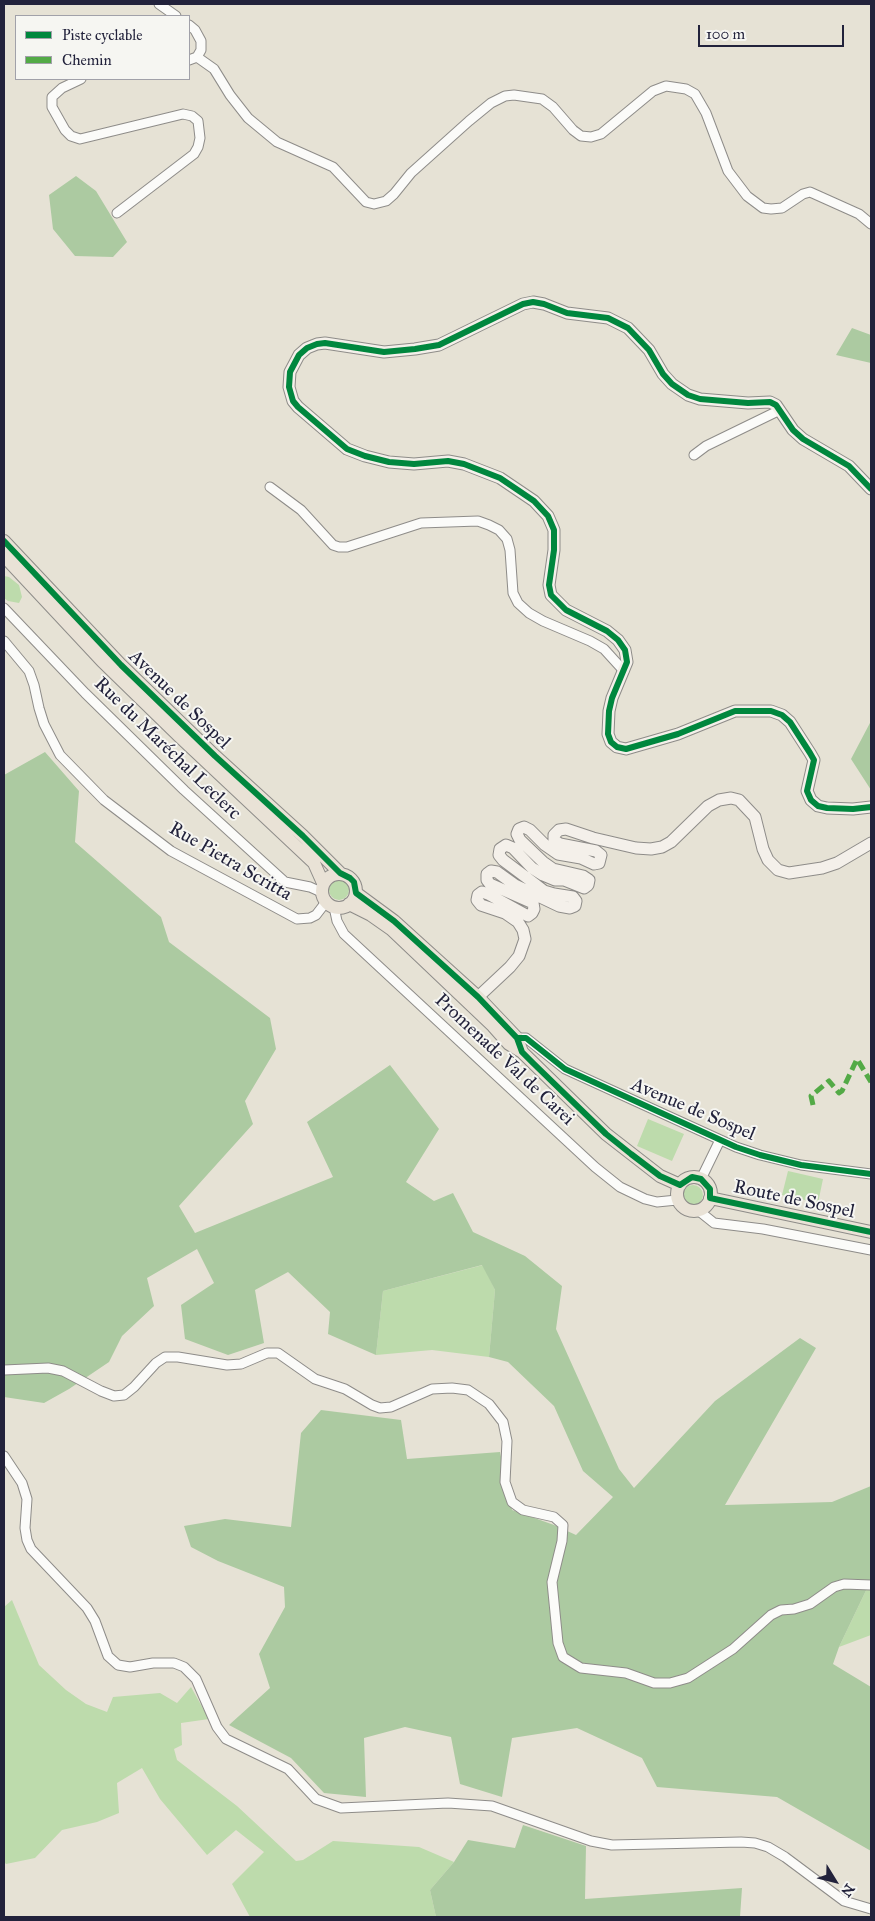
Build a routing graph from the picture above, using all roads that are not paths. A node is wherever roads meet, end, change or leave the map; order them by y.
1 (159, 4) edge
2 (175, 15) edge
3 (190, 26) edge
4 (193, 59) edge
5 (79, 80) edge
6 (117, 213) dead end
7 (871, 224) edge
8 (780, 410) junction
9 (694, 455) dead end
10 (270, 487) dead end
11 (871, 490) edge
12 (4, 541) edge
13 (4, 556) edge
14 (4, 608) edge
15 (4, 642) edge
16 (624, 671) junction
17 (871, 807) edge
18 (871, 843) edge
19 (340, 873) junction
20 (356, 893) junction
21 (326, 896) junction
22 (349, 904) junction
23 (478, 997) junction
24 (517, 1038) junction
25 (522, 1052) junction
26 (720, 1140) junction
27 (871, 1174) edge
28 (701, 1179) junction
29 (680, 1184) junction
30 (710, 1198) junction
31 (677, 1200) junction
32 (699, 1211) junction
33 (871, 1232) edge
34 (871, 1250) edge
35 (4, 1370) edge
36 (4, 1456) edge
37 (871, 1586) edge
38 (871, 1909) edge

1 - 2 street
3 - 4 street
4 - 7 street
5 - 6 street
8 - 9 street
8 - 11 street
8 - 16 street
10 - 16 street
12 - 19 main road, Avenue de Sospel
13 - 21 main road, Avenue de Sospel
14 - 21 street, Rue du Maréchal Leclerc
15 - 21 street, Rue Pietra Scritta
16 - 17 street
18 - 23 street
19 - 20 main road
19 - 21 main road
20 - 22 main road
20 - 23 main road, Avenue de Sospel
21 - 22 main road
21 - 31 street, Promenade Val de Carei
22 - 25 main road, Avenue de Sospel
23 - 24 main road, Avenue de Sospel
24 - 25 main road, Avenue de Sospel
24 - 26 street, Avenue de Sospel
25 - 29 main road, Avenue de Sospel
26 - 27 street, Avenue de Sospel
26 - 28 street
28 - 29 main road
28 - 30 main road
29 - 31 main road
30 - 32 main road
30 - 33 main road, Route de Sospel
31 - 32 main road
32 - 34 street
35 - 37 street
36 - 38 street

